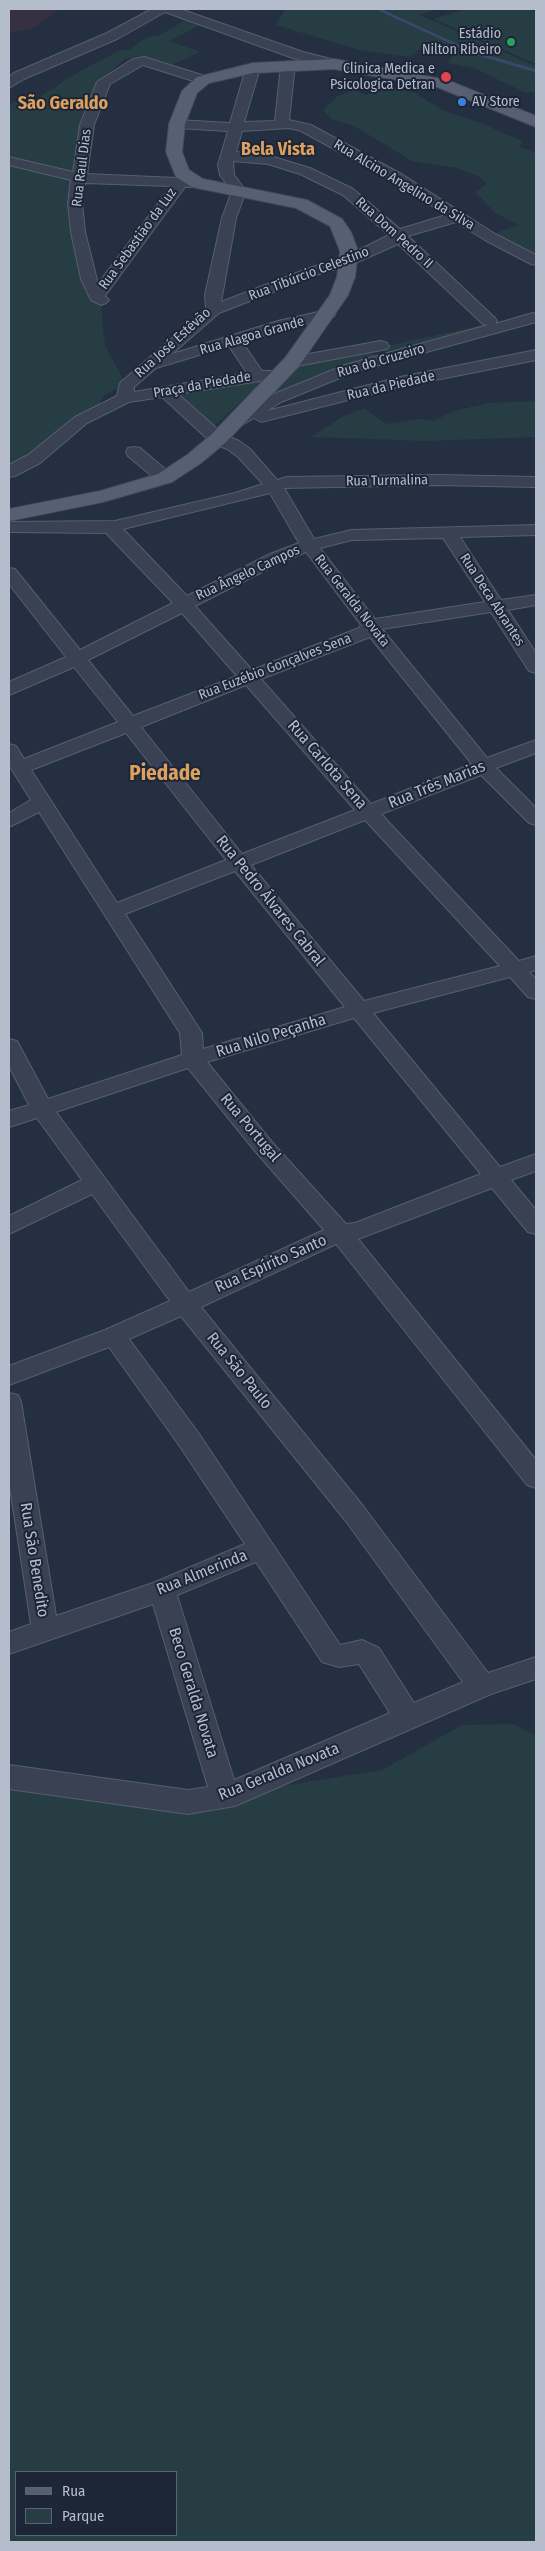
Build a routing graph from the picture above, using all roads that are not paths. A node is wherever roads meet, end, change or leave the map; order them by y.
1 (161, 9) edge
2 (168, 9) edge
3 (334, 64) junction
4 (288, 65) junction
5 (253, 68) junction
6 (203, 80) junction
7 (9, 84) edge
8 (536, 122) edge
9 (176, 124) junction
10 (281, 125) junction
11 (235, 127) junction
12 (228, 156) junction
13 (9, 161) edge
14 (80, 178) junction
15 (181, 182) junction
16 (198, 183) junction
17 (239, 191) junction
18 (458, 216) junction
19 (398, 235) junction
20 (126, 259) junction
21 (85, 260) junction
22 (536, 261) edge
23 (348, 262) junction
24 (89, 279) junction
25 (110, 280) junction
26 (98, 298) joint
27 (214, 310) junction
28 (327, 315) junction
29 (535, 318) edge
30 (489, 321) junction
31 (233, 340) junction
32 (381, 353) junction
33 (536, 355) edge
34 (149, 367) junction
35 (286, 368) junction
36 (257, 376) junction
37 (164, 392) junction
38 (125, 398) junction
39 (241, 419) junction
40 (218, 439) junction
41 (134, 452) dead end
42 (9, 472) edge
43 (165, 478) junction
44 (536, 482) edge
45 (275, 487) junction
46 (9, 514) edge
47 (9, 527) edge
48 (112, 530) junction
49 (536, 530) edge
50 (449, 533) junction
51 (309, 545) junction
52 (9, 572) edge
53 (536, 600) edge
54 (183, 603) junction
55 (496, 607) junction
56 (370, 625) junction
57 (78, 658) junction
58 (536, 667) edge
59 (250, 678) junction
60 (9, 689) edge
61 (129, 723) junction
62 (536, 746) edge
63 (15, 759) edge
64 (484, 766) junction
65 (42, 802) junction
66 (368, 813) junction
67 (536, 819) edge
68 (9, 821) edge
69 (239, 863) junction
70 (115, 911) junction
71 (526, 965) edge
72 (536, 992) edge
73 (358, 1010) junction
74 (9, 1046) edge
75 (193, 1059) junction
76 (42, 1109) junction
77 (9, 1119) edge
78 (536, 1162) edge
79 (496, 1176) junction
80 (96, 1182) junction
81 (9, 1226) edge
82 (536, 1226) edge
83 (340, 1233) junction
84 (185, 1304) junction
85 (114, 1336) junction
86 (9, 1376) edge
87 (9, 1402) edge
88 (536, 1478) edge
89 (263, 1548) junction
90 (162, 1590) junction
91 (45, 1630) junction
92 (9, 1643) edge
93 (536, 1668) edge
94 (482, 1686) junction
95 (408, 1718) junction
96 (9, 1776) edge
97 (225, 1797) junction

1 - 7 street
2 - 3 street
3 - 4 main road
3 - 8 main road
4 - 5 main road
4 - 10 street
5 - 6 main road
5 - 11 street
6 - 9 main road
6 - 14 street, Rua Raul Dias
9 - 11 street, Rua Alcino Angelino da Silva
9 - 16 main road
10 - 11 street, Rua Alcino Angelino da Silva
10 - 18 street, Rua Alcino Angelino da Silva
11 - 12 street
12 - 17 street
12 - 19 street, Rua Dom Pedro II
13 - 14 street
14 - 15 street
14 - 21 street, Rua Raul Dias
15 - 16 street
15 - 20 street, Rua Sebastião da Luz
16 - 17 main road
17 - 23 main road
17 - 27 street, Rua José Estêvão
18 - 19 street, Rua Tibúrcio Celestino
18 - 22 street, Rua Alcino Angelino da Silva
19 - 23 street, Rua Tibúrcio Celestino
19 - 30 street, Rua Dom Pedro II
20 - 21 street
20 - 25 street, Rua Sebastião da Luz
21 - 24 street, Rua Raul Dias
23 - 27 street, Rua Tibúrcio Celestino
23 - 28 main road
24 - 25 street
24 - 26 street, Rua Raul Dias
25 - 26 street, Rua Sebastião da Luz
27 - 34 street, Rua José Estêvão
28 - 31 street, Rua Alagoa Grande
28 - 35 main road
29 - 30 street, Rua do Cruzeiro
29 - 32 street, Rua do Cruzeiro
30 - 32 street, Rua do Cruzeiro
31 - 34 street, Rua Alagoa Grande
31 - 36 street
32 - 35 street, Rua do Cruzeiro
32 - 39 street, Rua do Cruzeiro
33 - 39 street, Rua da Piedade
34 - 38 street, Rua José Estêvão
35 - 36 street, Praça da Piedade
35 - 39 main road
36 - 37 street, Praça da Piedade
37 - 38 street, Praça da Piedade
37 - 40 street, Rua Geralda Novata
38 - 42 street, Rua José Estêvão
39 - 40 main road
40 - 43 main road
40 - 45 street, Rua Geralda Novata
41 - 43 street
43 - 46 main road
44 - 45 street, Rua Turmalina
45 - 48 street, Rua Turmalina
45 - 51 street, Rua Geralda Novata
47 - 48 street, Rua Turmalina
48 - 54 street, Rua Carlota Sena
49 - 50 street, Rua Ângelo Campos
50 - 51 street, Rua Ângelo Campos
50 - 55 street, Rua Deca Abrantes
51 - 54 street, Rua Ângelo Campos
51 - 56 street, Rua Geralda Novata
52 - 57 street, Rua Pedro Álvares Cabral
53 - 55 street, Rua Euzébio Gonçalves Sena
54 - 57 street, Rua Ângelo Campos
54 - 59 street, Rua Carlota Sena
55 - 56 street, Rua Euzébio Gonçalves Sena
55 - 58 street, Rua Deca Abrantes
56 - 59 street, Rua Euzébio Gonçalves Sena
56 - 64 street, Rua Geralda Novata
57 - 60 street, Rua Ângelo Campos
57 - 61 street, Rua Pedro Álvares Cabral
59 - 61 street, Rua Euzébio Gonçalves Sena
59 - 66 street, Rua Carlota Sena
61 - 63 street, Rua Euzébio Gonçalves Sena
61 - 69 street, Rua Pedro Álvares Cabral
62 - 64 street, Rua Três Marias
63 - 65 street
64 - 66 street, Rua Três Marias
64 - 67 street, Rua Geralda Novata
65 - 68 street
65 - 70 street
66 - 69 street, Rua Três Marias
66 - 71 street, Rua Carlota Sena
69 - 70 street, Rua Três Marias
69 - 73 street, Rua Pedro Álvares Cabral
70 - 75 street
71 - 72 street, Rua Carlota Sena
71 - 73 street, Rua Nilo Peçanha
73 - 75 street, Rua Nilo Peçanha
73 - 79 street, Rua Pedro Álvares Cabral
74 - 76 street, Rua São Paulo
75 - 76 street, Rua Nilo Peçanha
75 - 83 street, Rua Portugal
76 - 77 street, Rua Nilo Peçanha
76 - 80 street, Rua São Paulo
78 - 79 street, Rua Espírito Santo
79 - 82 street, Rua Pedro Álvares Cabral
79 - 83 street, Rua Espírito Santo
80 - 81 street
80 - 84 street, Rua São Paulo
83 - 84 street, Rua Espírito Santo
83 - 88 street, Rua Portugal
84 - 85 street, Rua Espírito Santo
84 - 94 street, Rua São Paulo
85 - 86 street, Rua Espírito Santo
85 - 89 street, Rua Almerinda
87 - 91 street, Rua São Benedito
89 - 90 street, Rua Almerinda
89 - 95 street
90 - 91 street, Rua Almerinda
90 - 97 street, Beco Geralda Novata
91 - 92 street, Rua Almerinda
93 - 94 street, Rua Geralda Novata
94 - 95 street, Rua Geralda Novata
95 - 97 street, Rua Geralda Novata
96 - 97 street, Rua Geralda Novata

